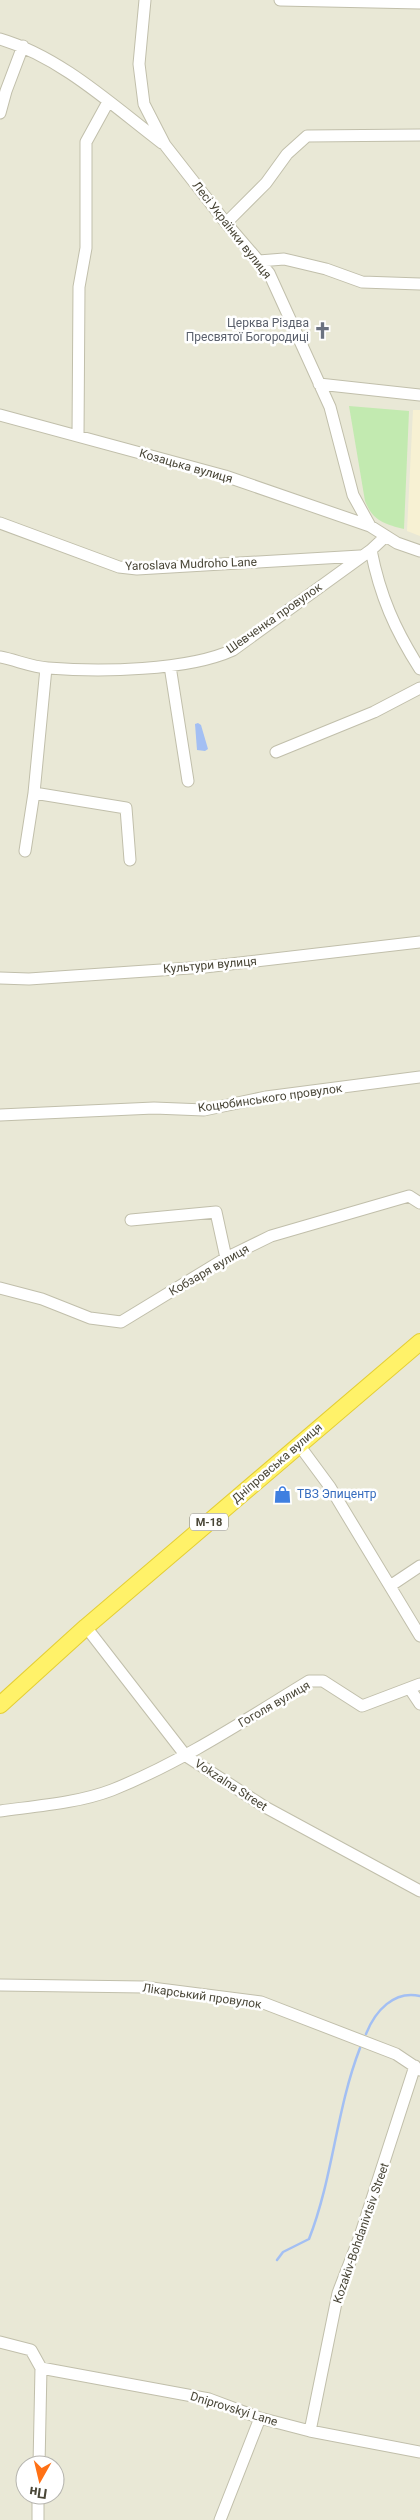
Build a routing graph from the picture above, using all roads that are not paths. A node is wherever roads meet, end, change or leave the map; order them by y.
1 (145, 0) edge
2 (280, 0) edge
3 (420, 3) edge
4 (0, 39) edge
5 (23, 46) junction
6 (108, 102) junction
7 (0, 113) edge
8 (420, 135) edge
9 (165, 145) junction
10 (226, 223) junction
11 (259, 261) junction
12 (420, 284) edge
13 (319, 384) junction
14 (420, 395) edge
15 (0, 415) edge
16 (78, 436) junction
17 (0, 523) edge
18 (370, 526) junction
19 (386, 536) junction
20 (371, 550) junction
21 (420, 551) edge
22 (360, 556) junction
23 (0, 656) edge
24 (170, 666) junction
25 (46, 668) junction
26 (420, 669) edge
27 (420, 688) edge
28 (276, 752) dead end
29 (188, 781) dead end
30 (34, 793) junction
31 (25, 851) dead end
32 (130, 860) dead end
33 (420, 942) edge
34 (0, 978) edge
35 (420, 1077) edge
36 (0, 1115) edge
37 (420, 1203) edge
38 (131, 1220) dead end
39 (226, 1258) junction
40 (0, 1288) edge
41 (420, 1342) edge
42 (298, 1445) junction
43 (420, 1566) edge
44 (390, 1586) junction
45 (86, 1628) junction
46 (420, 1636) edge
47 (415, 1687) edge
48 (420, 1704) edge
49 (0, 1705) edge
50 (186, 1756) junction
51 (0, 1811) edge
52 (420, 1891) edge
53 (0, 1984) edge
54 (417, 2068) edge
55 (0, 2342) edge
56 (41, 2368) junction
57 (260, 2418) junction
58 (310, 2430) junction
59 (420, 2452) edge
60 (39, 2455) edge
61 (39, 2505) edge
62 (40, 2519) edge
63 (220, 2520) edge

1 - 9 street, Лесі Українки вулиця
2 - 3 street
4 - 5 street
5 - 6 street
5 - 7 street
6 - 9 street
6 - 16 street
8 - 10 street
9 - 10 street, Лесі Українки вулиця
10 - 11 street, Лесі Українки вулиця
11 - 12 street
11 - 13 street, Лесі Українки вулиця
13 - 14 street
13 - 18 street, Лесі Українки вулиця
15 - 16 street, Козацька вулиця
16 - 18 street, Козацька вулиця
17 - 22 street, Yaroslava Mudroho Lane
18 - 19 street, Лесі Українки вулиця
19 - 20 street, Шевченка провулок
19 - 21 street, Лесі Українки вулиця
20 - 22 street, Шевченка провулок
20 - 26 street
22 - 24 street, Шевченка провулок
23 - 25 street, Шевченка провулок
24 - 25 street, Шевченка провулок
24 - 29 street
25 - 30 street
27 - 28 street
30 - 31 street
30 - 32 street
33 - 34 street, Культури вулиця
35 - 36 street, Коцюбинського провулок
37 - 39 street, Кобзаря вулиця
38 - 39 street
39 - 40 street, Кобзаря вулиця
41 - 42 highway, Дніпровська вулиця / М-18
42 - 44 street
42 - 45 highway, Дніпровська вулиця / М-18
43 - 44 street
44 - 46 street
45 - 49 highway, Дніпровська вулиця / М-18
45 - 50 street, Vokzalna Street
47 - 48 street
47 - 50 street, Гоголя вулиця
50 - 51 street
50 - 52 street, Vokzalna Street
53 - 54 street, Лікарський провулок
54 - 58 street, Kozakiv-Bohdanivtsiv Street
55 - 56 street
56 - 57 street, Dniprovskyi Lane
56 - 60 street
57 - 58 street, Dniprovskyi Lane
57 - 63 street
58 - 59 street, Dniprovskyi Lane
61 - 62 street

